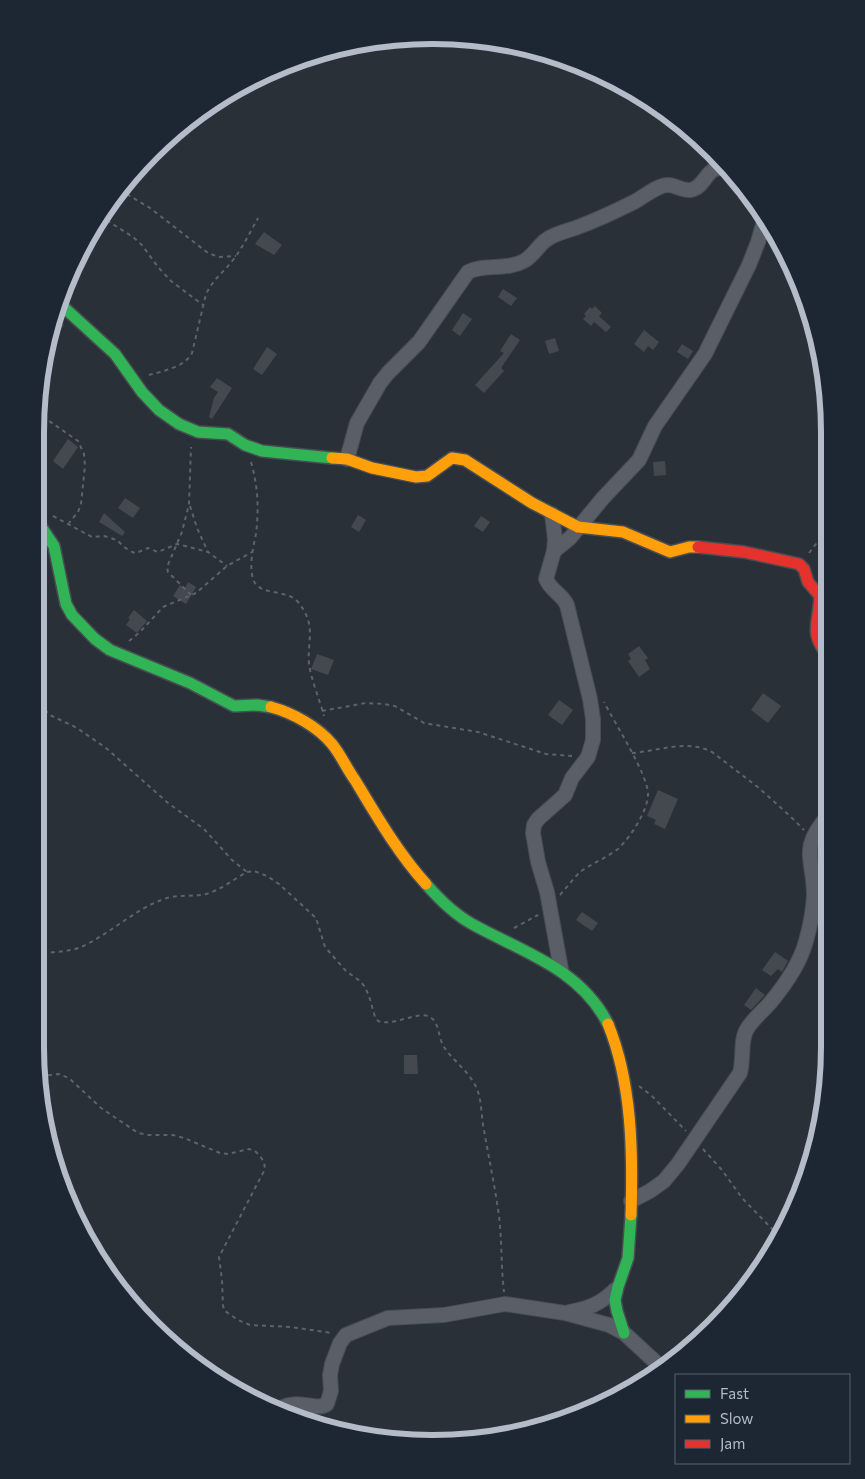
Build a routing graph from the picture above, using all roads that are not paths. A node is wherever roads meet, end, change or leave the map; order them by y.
1 (718, 168) edge
2 (762, 227) edge
3 (64, 308) edge
4 (347, 459) junction
5 (552, 514) junction
6 (578, 527) junction
7 (44, 529) edge
8 (554, 551) junction
9 (815, 636) junction
10 (821, 637) edge
11 (821, 649) edge
12 (821, 826) edge
13 (561, 969) junction
14 (631, 1201) junction
15 (616, 1289) junction
16 (565, 1313) junction
17 (624, 1333) junction
18 (657, 1363) edge
19 (285, 1406) edge

1 - 4 street
2 - 6 street
3 - 4 street
4 - 5 street
5 - 6 street
5 - 8 street
6 - 8 street
6 - 9 street
7 - 13 street
8 - 13 street
9 - 10 street
9 - 11 street
12 - 14 street
13 - 14 street
14 - 15 street
15 - 16 street
15 - 17 street
16 - 17 street
16 - 19 street
17 - 18 street

